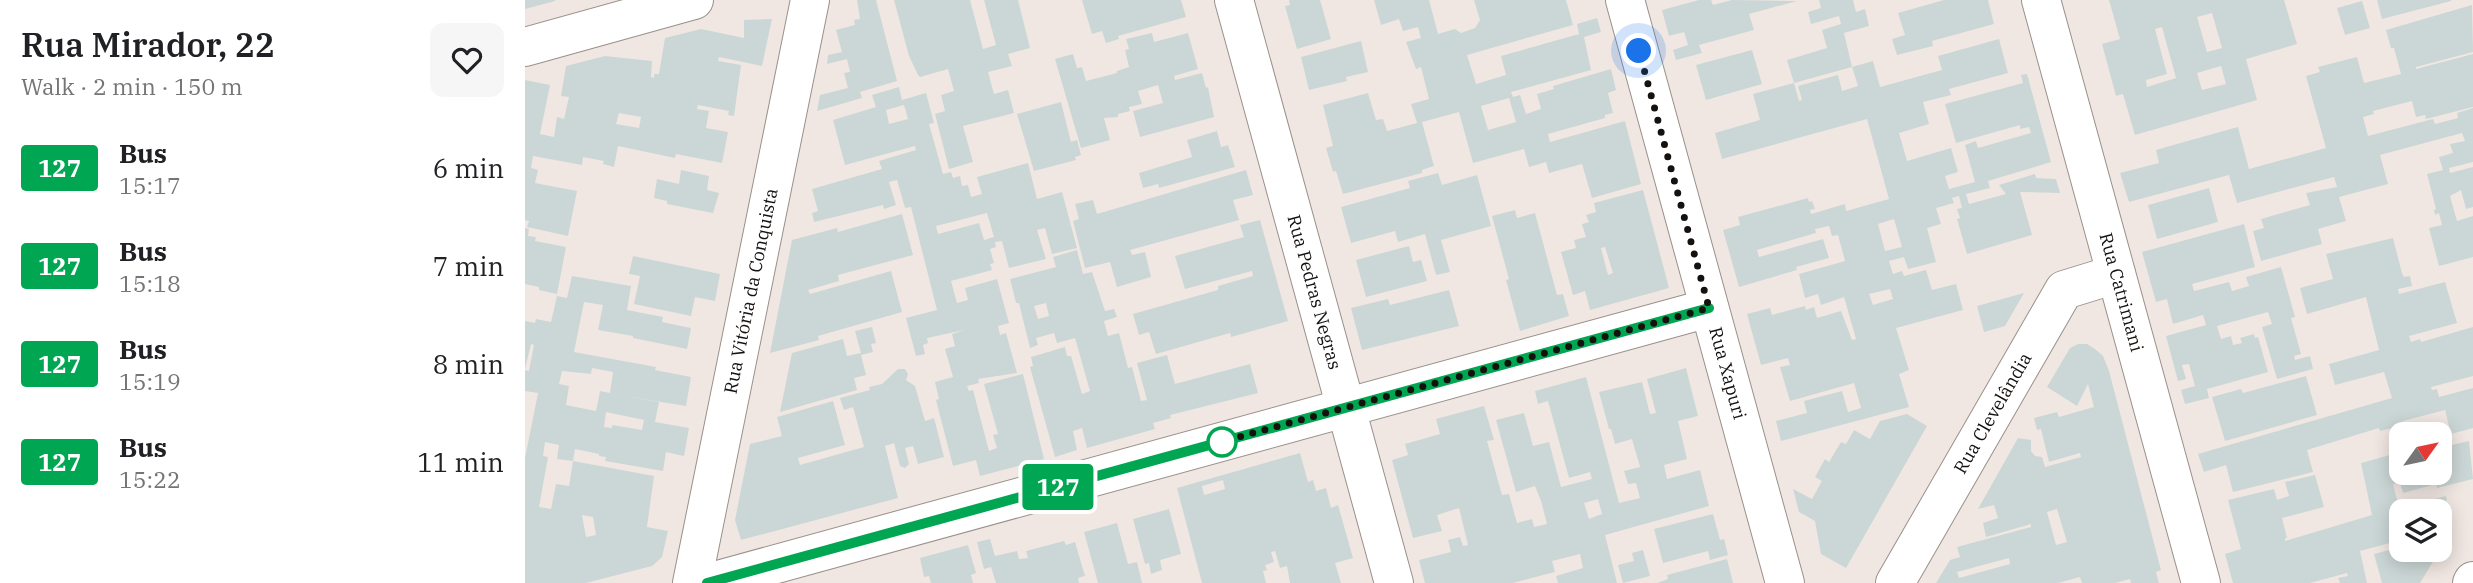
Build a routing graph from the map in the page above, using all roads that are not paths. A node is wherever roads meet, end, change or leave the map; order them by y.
1 (694, 0) edge
2 (810, 0) edge
3 (1234, 0) edge
4 (1625, 0) edge
5 (2041, 0) edge
6 (525, 47) edge
7 (2116, 274) junction
8 (1709, 308) junction
9 (1346, 408) junction
10 (692, 583) edge
11 (707, 583) edge
12 (1394, 583) edge
13 (1785, 583) edge
14 (1895, 583) edge
15 (2201, 583) edge

1 - 6 street
2 - 10 street, Rua Vitória da Conquista
3 - 9 street, Rua Pedras Negras
4 - 8 street, Rua Xapuri
5 - 7 street, Rua Catrimani
7 - 14 street, Rua Clevelândia
7 - 15 street, Rua Catrimani
8 - 9 street
8 - 13 street, Rua Xapuri
9 - 11 street
9 - 12 street, Rua Pedras Negras

